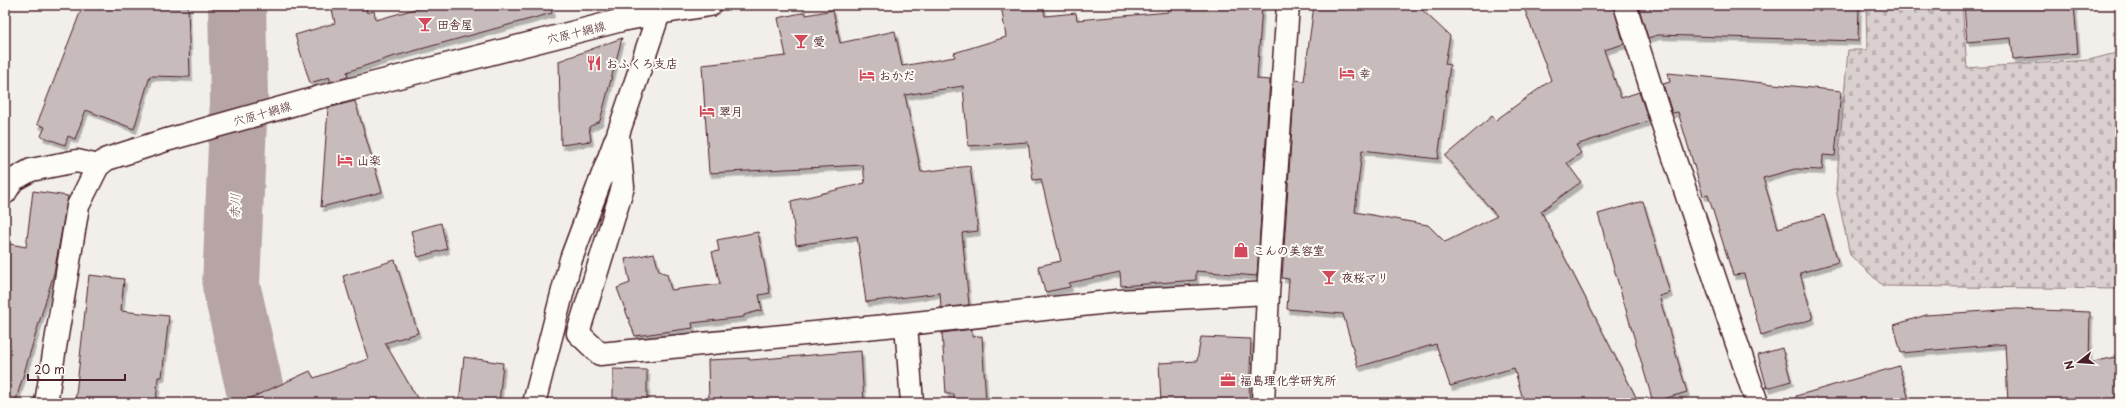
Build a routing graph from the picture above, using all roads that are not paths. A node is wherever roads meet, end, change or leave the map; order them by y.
1 (710, 5) edge
2 (1288, 5) edge
3 (1625, 5) edge
4 (660, 9) edge
5 (618, 134) junction
6 (98, 166) junction
7 (5, 193) edge
8 (1268, 292) junction
9 (906, 324) junction
10 (46, 403) edge
11 (534, 403) edge
12 (912, 403) edge
13 (1263, 403) edge
14 (1757, 403) edge

1 - 4 street, 穴原十綱線
2 - 8 street
3 - 14 street
4 - 5 street
4 - 6 street, 穴原十綱線
5 - 9 street
5 - 11 street
6 - 7 street
6 - 10 street
8 - 9 street
8 - 13 street
9 - 12 street

